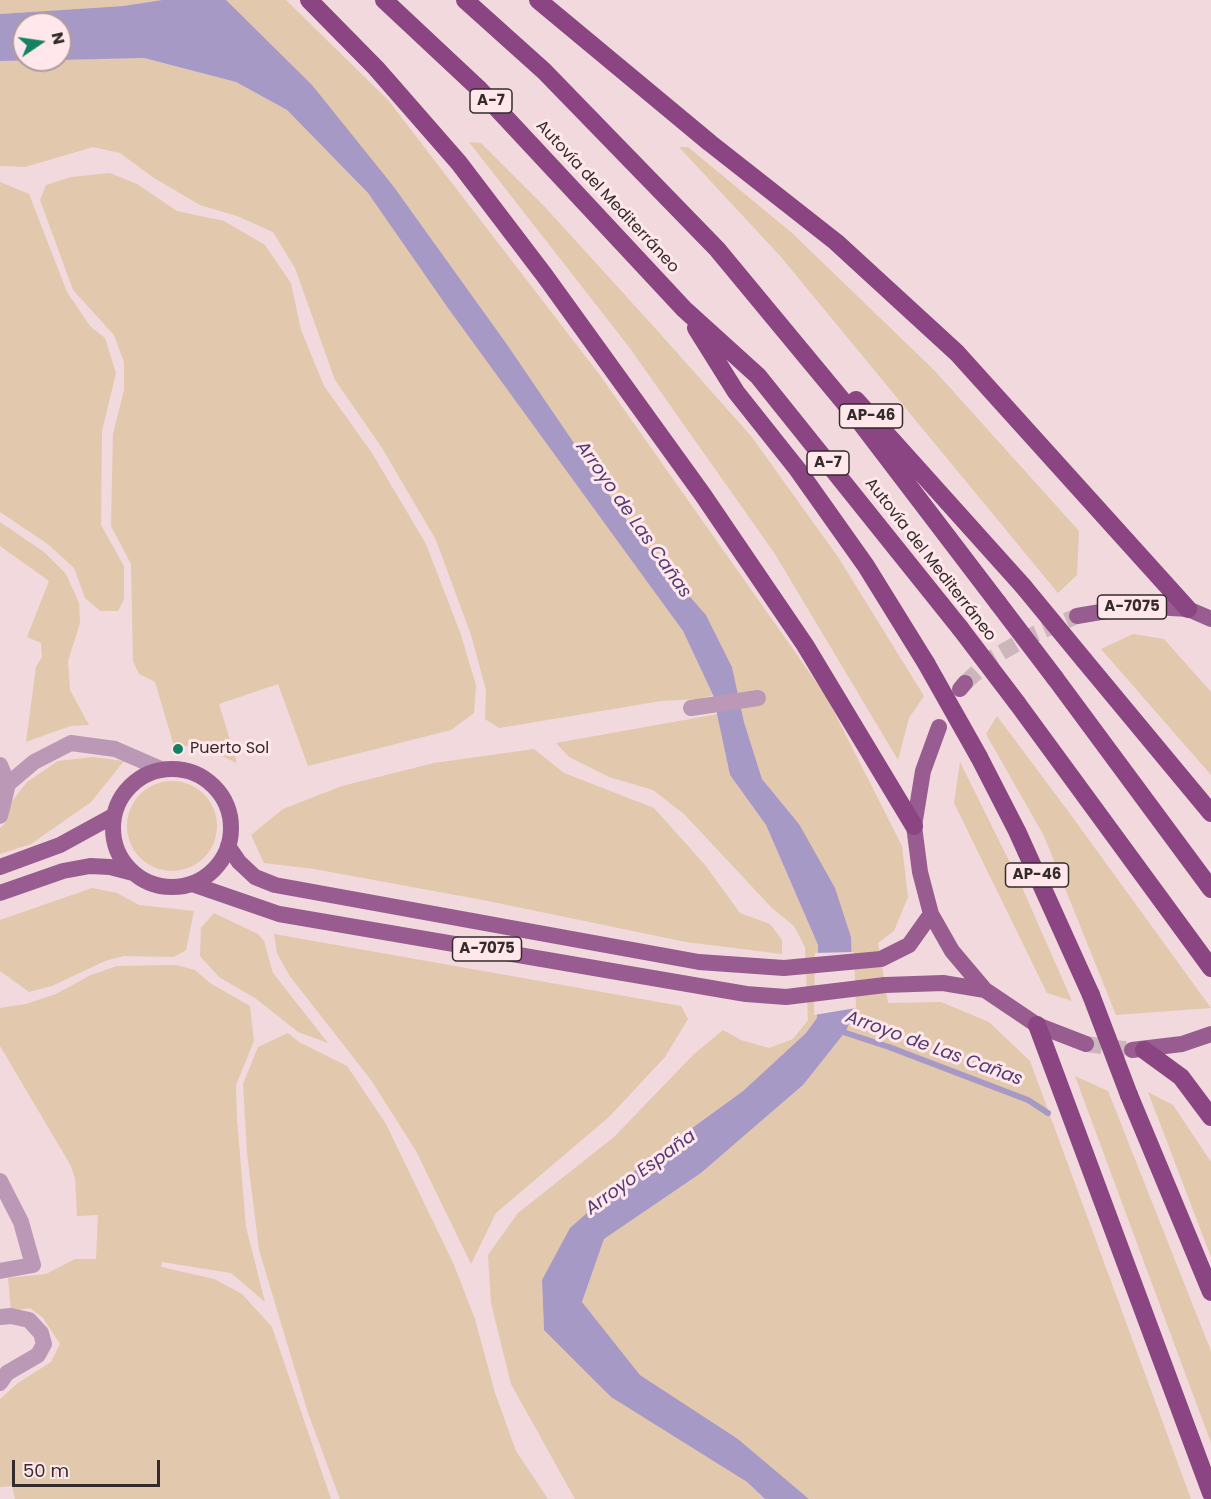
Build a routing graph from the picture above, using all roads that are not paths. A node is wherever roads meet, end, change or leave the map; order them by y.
1 (309, 0) edge
2 (384, 0) edge
3 (465, 0) edge
4 (538, 0) edge
5 (717, 249) junction
6 (684, 309) junction
7 (1188, 609) junction
8 (1077, 616) tunnel mouth
9 (1211, 619) edge
10 (758, 698) dead end
11 (691, 708) dead end
12 (939, 727) dead end
13 (0, 765) edge
14 (161, 769) junction
15 (8, 784) junction
16 (1211, 813) edge
17 (0, 816) edge
18 (113, 816) junction
19 (914, 826) junction
20 (228, 846) junction
21 (0, 867) edge
22 (133, 873) junction
23 (192, 884) junction
24 (1211, 889) edge
25 (0, 893) edge
26 (931, 914) junction
27 (1211, 968) edge
28 (985, 990) junction
29 (1037, 1025) junction
30 (1211, 1034) edge
31 (1086, 1044) tunnel mouth
32 (1138, 1050) joint
33 (1211, 1117) edge
34 (0, 1181) edge
35 (0, 1271) edge
36 (1211, 1292) edge
37 (0, 1317) edge
38 (2, 1377) edge
39 (1211, 1493) edge

1 - 19 highway
2 - 6 highway, Autovía del Mediterráneo / A-7
3 - 5 highway, Autovía del Mediterráneo
4 - 7 highway
5 - 16 highway, AP-46, bridge
5 - 24 highway, Autovía del Mediterráneo, bridge
6 - 27 highway, Autovía del Mediterráneo / A-7, bridge
6 - 36 highway, AP-46, bridge
7 - 8 main road, A-7075
7 - 9 main road, A-7075
10 - 11 street
12 - 19 main road, A-7075
13 - 15 street
14 - 15 street
14 - 18 main road
14 - 20 main road
15 - 17 street
18 - 21 main road
18 - 22 main road
19 - 26 main road, A-7075
20 - 23 main road
20 - 26 main road, A-7075
22 - 23 main road, A-7075
22 - 25 main road, A-7075
23 - 28 main road, A-7075
26 - 28 main road, A-7075
28 - 29 main road, A-7075
29 - 31 main road, A-7075
29 - 39 highway
30 - 32 main road
32 - 33 highway
34 - 35 street
37 - 38 street

